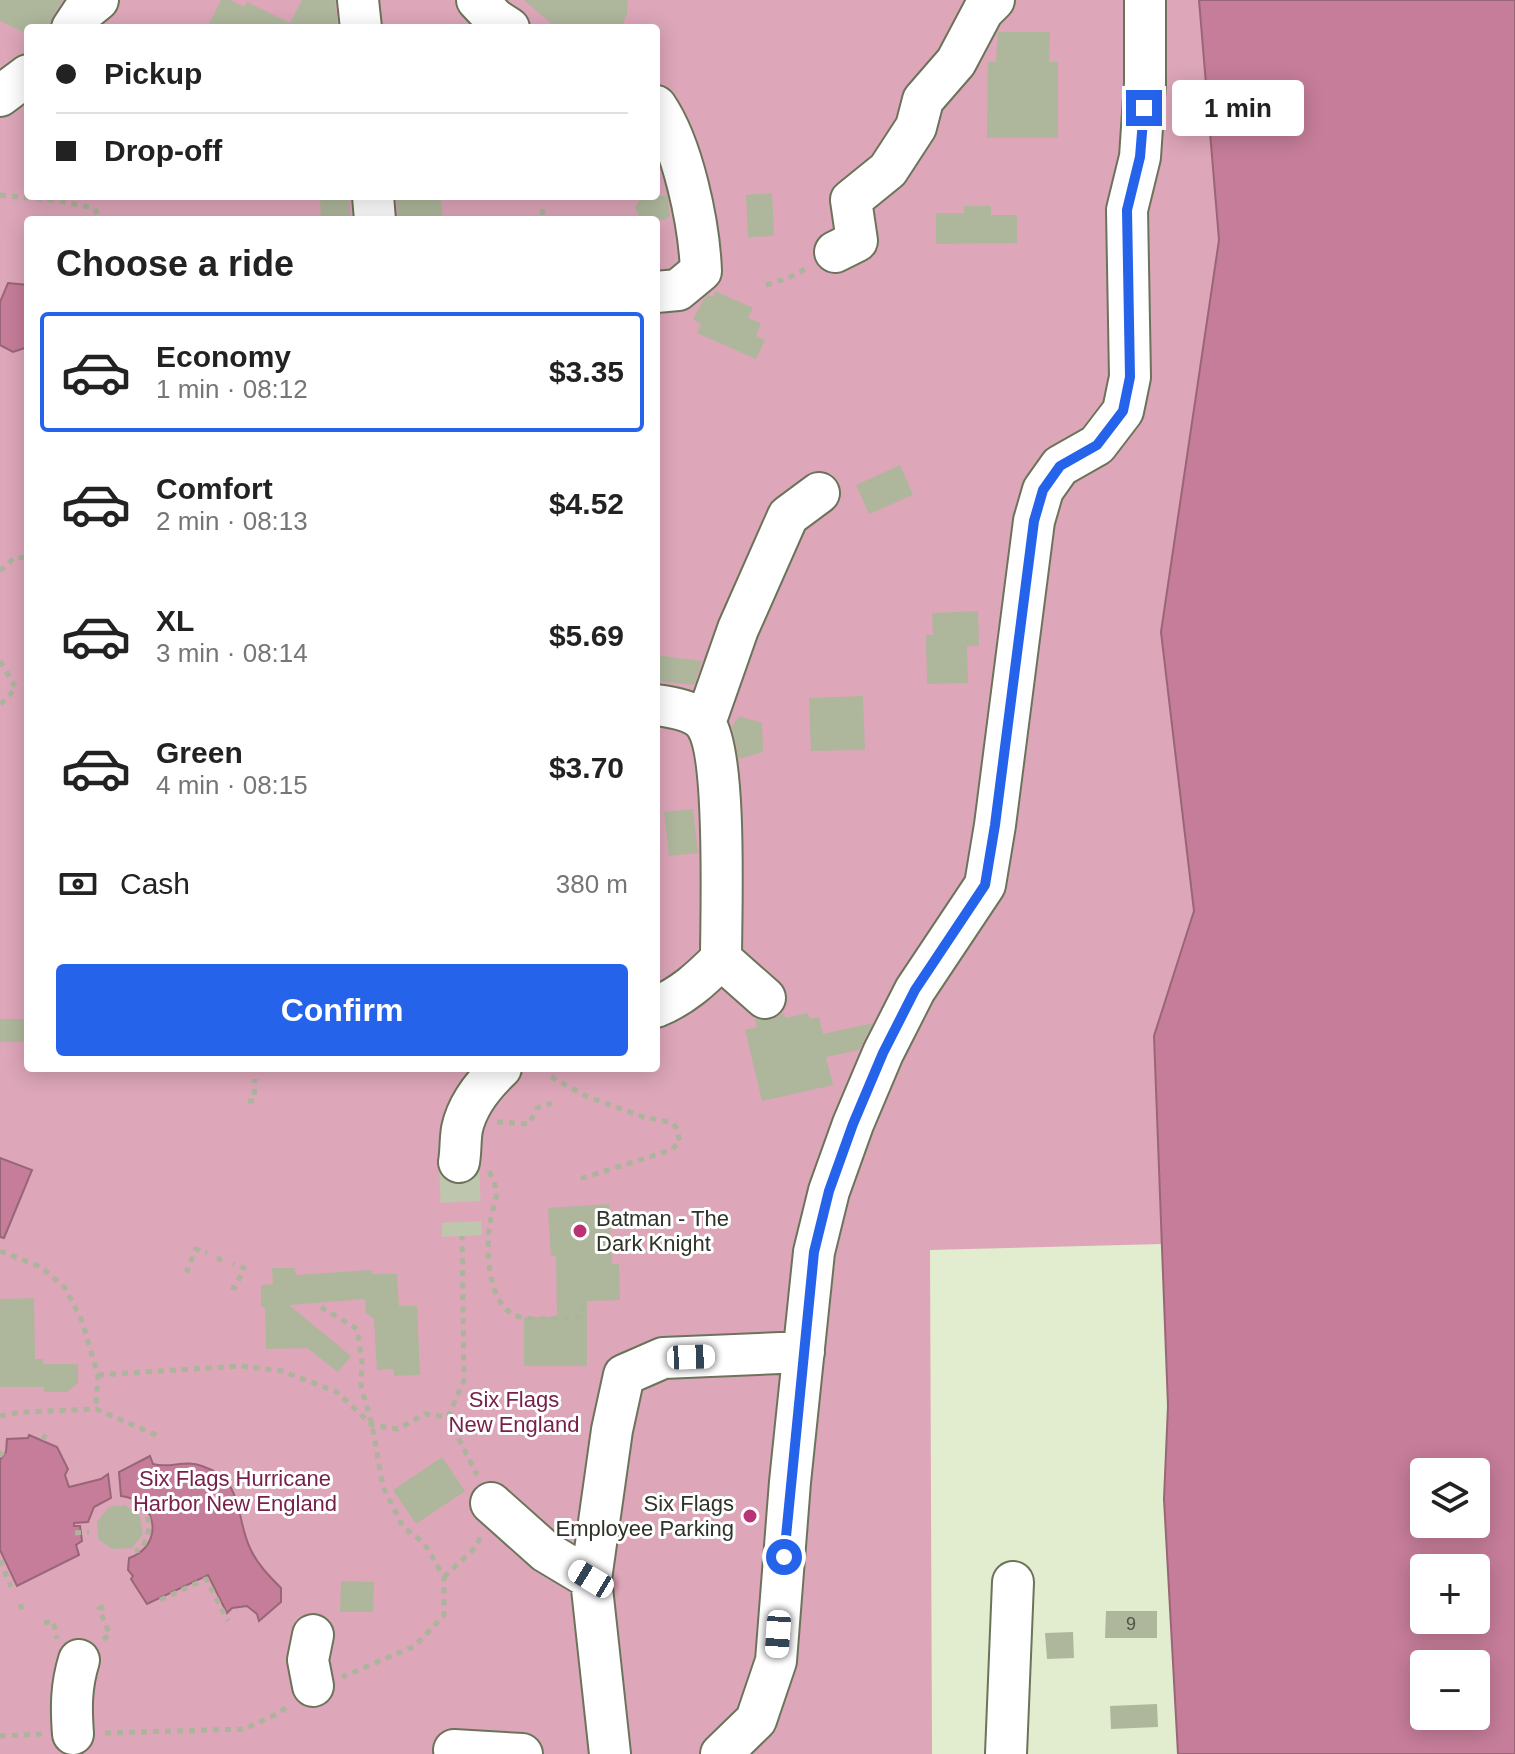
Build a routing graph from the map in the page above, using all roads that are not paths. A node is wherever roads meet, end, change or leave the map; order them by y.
1 (98, 0) edge
2 (358, 0) edge
3 (477, 0) edge
4 (994, 0) edge
5 (1145, 0) edge
6 (75, 24) edge
7 (361, 24) edge
8 (503, 24) edge
9 (24, 78) edge
10 (0, 96) edge
11 (660, 112) edge
12 (835, 252) road end
13 (660, 292) edge
14 (819, 493) dead end
15 (660, 706) edge
16 (705, 723) junction
17 (721, 959) junction
18 (765, 998) dead end
19 (660, 1005) edge
20 (497, 1072) edge
21 (471, 1160) tunnel mouth
22 (804, 1352) junction
23 (491, 1503) dead end
24 (591, 1579) junction
25 (1013, 1582) dead end
26 (313, 1635) dead end
27 (78, 1646) road end
28 (313, 1686) dead end
29 (73, 1734) dead end
30 (454, 1750) dead end
31 (522, 1754) edge
32 (610, 1754) edge
33 (721, 1754) edge
34 (1006, 1754) edge

1 - 6 street
2 - 7 street
3 - 8 street
4 - 12 street
5 - 22 street
9 - 10 street
11 - 13 street
14 - 16 street
15 - 16 street
16 - 17 street
17 - 18 street
17 - 19 street
20 - 21 street
22 - 24 street
22 - 33 street
23 - 24 street
24 - 32 street
25 - 34 street
26 - 28 street
27 - 29 street
30 - 31 street

